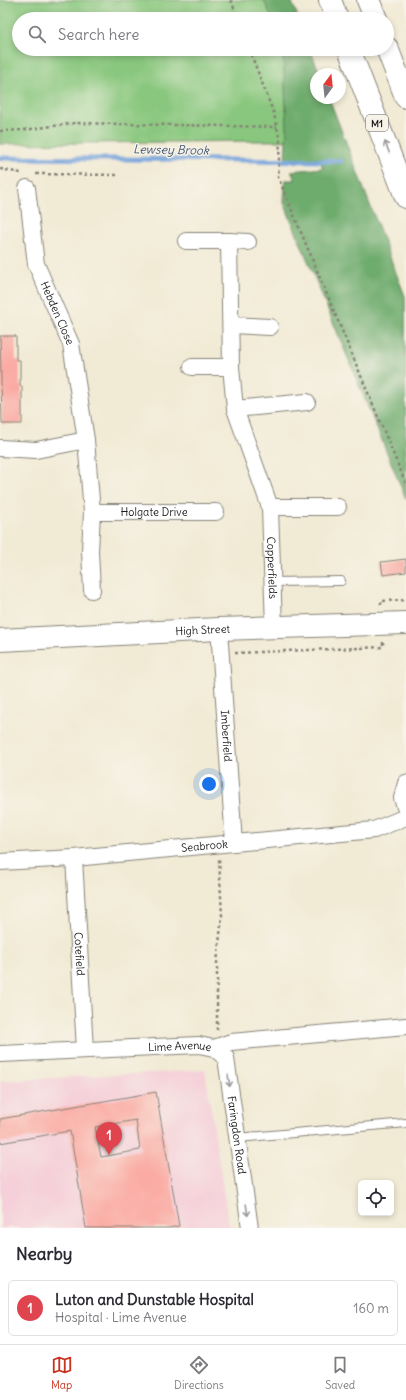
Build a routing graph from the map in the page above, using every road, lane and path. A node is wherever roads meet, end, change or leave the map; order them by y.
1 (231, 0) edge
2 (330, 0) edge
3 (368, 0) edge
4 (235, 12) edge
5 (334, 12) edge
6 (373, 12) edge
7 (252, 56) edge
8 (352, 56) edge
9 (390, 56) edge
10 (406, 97) edge
11 (277, 127) junction
12 (0, 131) edge
13 (0, 169) edge
14 (118, 175) dead end
15 (28, 179) junction
16 (406, 197) edge
17 (186, 241) dead end
18 (229, 241) junction
19 (248, 242) dead end
20 (231, 325) junction
21 (270, 327) dead end
22 (192, 367) dead end
23 (231, 367) junction
24 (307, 402) dead end
25 (235, 409) junction
26 (86, 440) junction
27 (0, 448) edge
28 (406, 484) edge
29 (270, 507) junction
30 (338, 507) dead end
31 (92, 512) junction
32 (216, 512) dead end
33 (341, 581) dead end
34 (272, 582) junction
35 (92, 590) dead end
36 (406, 623) edge
37 (274, 628) junction
38 (219, 629) junction
39 (0, 640) edge
40 (406, 783) edge
41 (406, 810) edge
42 (406, 817) edge
43 (234, 843) junction
44 (218, 844) junction
45 (74, 858) junction
46 (0, 862) edge
47 (406, 1026) edge
48 (214, 1048) junction
49 (85, 1050) junction
50 (0, 1054) edge
51 (406, 1123) edge
52 (237, 1138) junction
53 (250, 1228) edge

1 - 4 path
2 - 5 main road
3 - 6 main road
7 - 11 path
16 -> 8 main road, M1
9 - 10 main road
11 - 12 path
11 - 28 path
13 - 15 path
14 - 15 path
15 - 26 street, Hebden Close
17 - 18 street
18 - 19 street
18 - 20 street, Copperfields
20 - 21 street
20 - 23 street, Copperfields
22 - 23 street
23 - 25 street, Copperfields
24 - 25 street
25 - 29 street, Copperfields
26 - 27 street
26 - 31 street
29 - 30 street
29 - 34 street, Copperfields
31 - 32 street, Holgate Drive
31 - 35 street
33 - 34 lane
34 - 37 street, Copperfields
36 - 37 main road, High Street
37 - 38 main road, High Street
38 - 39 main road, High Street
38 - 43 street, Imberfield
40 - 41 street
42 - 43 street, Seabrook
43 - 44 street, Seabrook
44 - 45 street, Seabrook
44 - 48 path
45 - 46 street, Seabrook
45 - 49 street, Cotefield
47 - 48 street, Lime Avenue
48 - 49 street, Lime Avenue
48 -> 52 street, Faringdon Road
49 - 50 street, Lime Avenue
51 - 52 lane
52 -> 53 street, Faringdon Road

